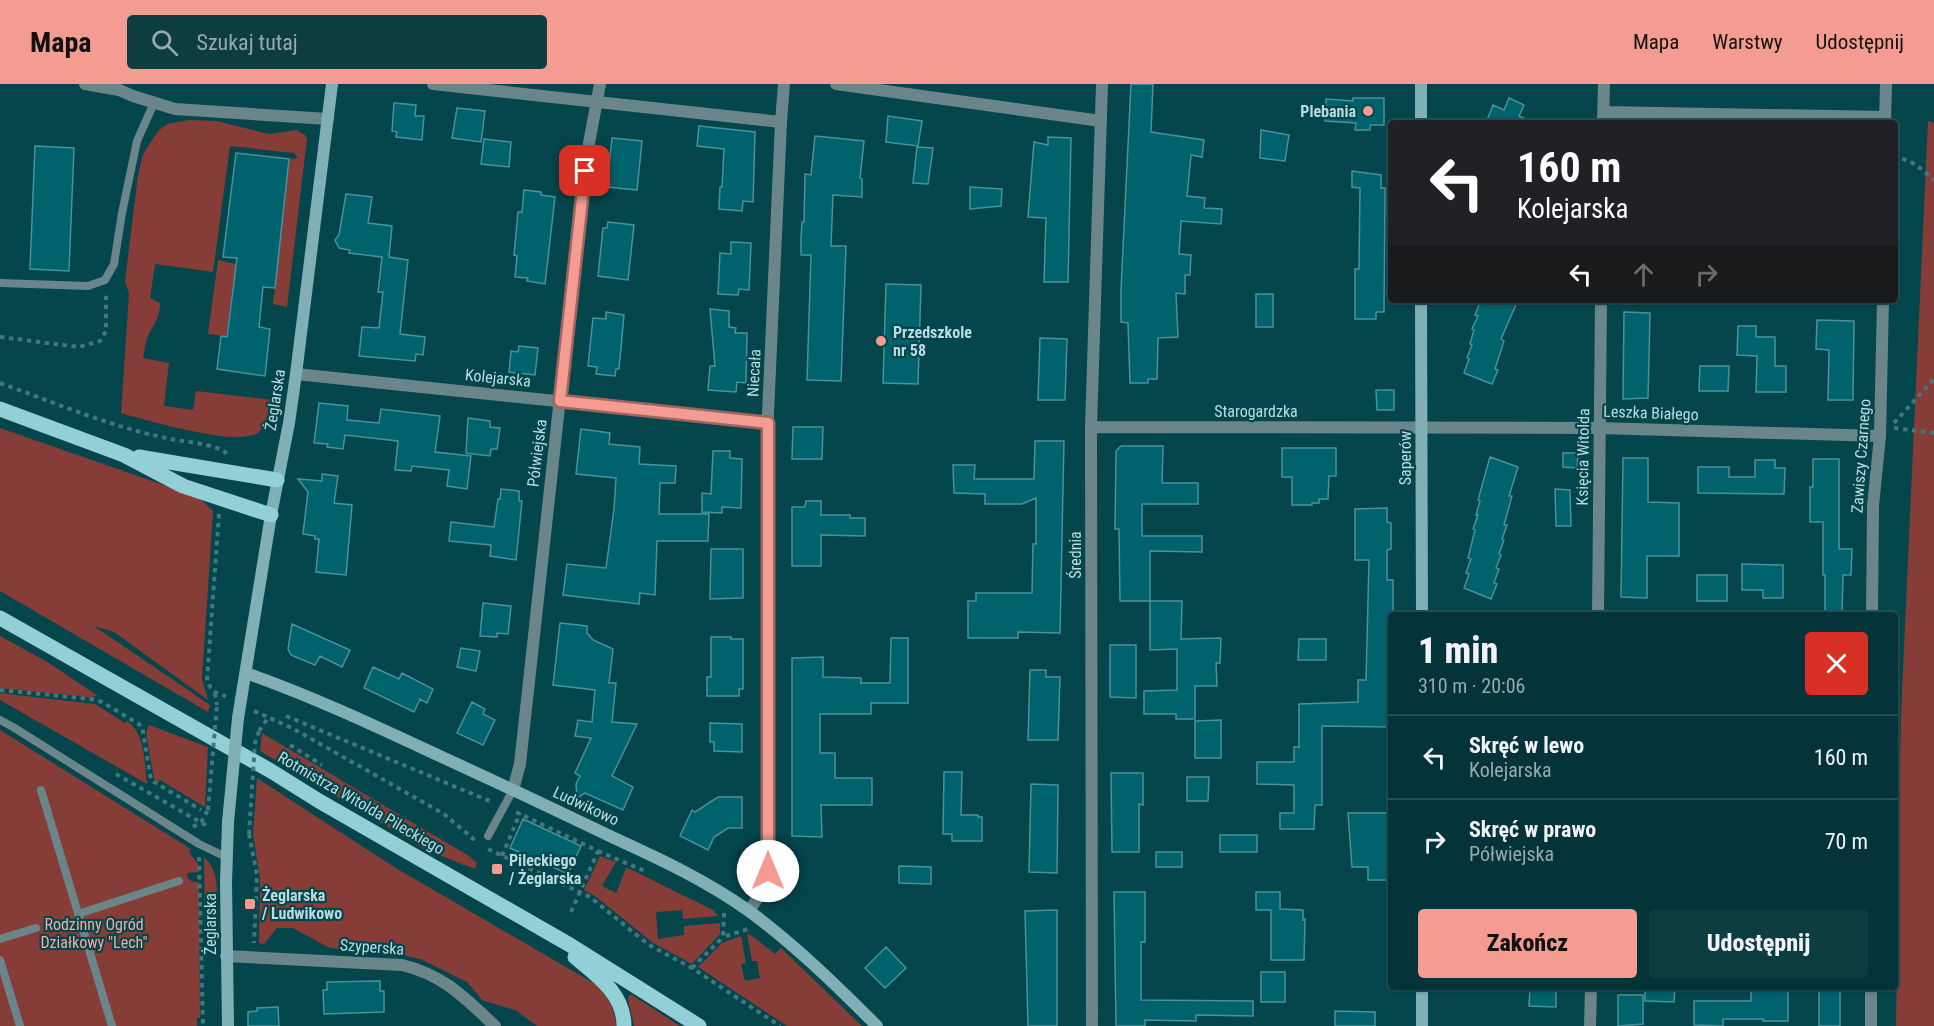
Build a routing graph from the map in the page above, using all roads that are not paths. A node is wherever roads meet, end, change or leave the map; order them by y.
1 (85, 84) edge
2 (332, 84) edge
3 (434, 84) edge
4 (600, 84) edge
5 (784, 84) edge
6 (836, 84) edge
7 (1102, 84) edge
8 (1422, 84) edge
9 (1604, 84) edge
10 (1886, 84) edge
11 (597, 102) junction
12 (154, 103) junction
13 (1604, 118) edge
14 (328, 119) junction
15 (1421, 120) edge
16 (1885, 120) edge
17 (1101, 121) junction
18 (780, 122) junction
19 (0, 284) edge
20 (1421, 303) edge
21 (1601, 303) edge
22 (1883, 303) edge
23 (296, 374) junction
24 (560, 401) junction
25 (3, 412) edge
26 (768, 423) junction
27 (1091, 427) junction
28 (1422, 428) junction
29 (1599, 428) junction
30 (1880, 436) junction
31 (124, 455) junction
32 (277, 480) junction
33 (270, 515) junction
34 (1422, 612) edge
35 (1598, 612) edge
36 (1872, 612) edge
37 (0, 618) edge
38 (246, 673) junction
39 (0, 720) edge
40 (40, 790) dead end
41 (513, 790) junction
42 (488, 836) dead end
43 (226, 857) junction
44 (179, 881) dead end
45 (749, 911) junction
46 (78, 914) junction
47 (538, 927) junction
48 (36, 928) road end
49 (0, 939) edge
50 (226, 956) junction
51 (0, 960) edge
52 (1422, 990) edge
53 (1591, 990) edge
54 (1871, 990) edge
55 (20, 1026) edge
56 (112, 1026) edge
57 (228, 1026) edge
58 (495, 1026) edge
59 (624, 1026) edge
60 (699, 1026) edge
61 (877, 1026) edge
62 (1092, 1026) edge
63 (1422, 1026) edge
64 (1590, 1026) edge
65 (1871, 1026) edge

1 - 12 street
2 - 14 street, Żeglarska
3 - 11 street
4 - 11 street, Półwiejska
5 - 18 street, Niecała
6 - 17 street
7 - 17 street, Średnia
8 - 15 street
9 - 13 street
10 - 16 street
11 - 18 street
11 - 24 street, Półwiejska
12 - 14 street
12 - 19 lane
13 - 16 street
14 - 23 street, Żeglarska
17 - 27 street, Średnia
18 - 26 street, Niecała
20 - 28 street, Saperów
21 - 29 street, Księcia Witolda
22 - 30 street, Zawiszy Czarnego
23 - 24 street, Kolejarska
23 - 32 street, Żeglarska
24 - 26 street, Kolejarska
24 - 41 street, Półwiejska
25 - 31 main road
26 - 45 street, Niecała
27 - 28 street, Starogardzka
27 - 62 street, Średnia
28 - 29 street, Leszka Białego
28 - 34 street, Saperów
29 - 30 street, Leszka Białego
29 - 35 street, Księcia Witolda
30 - 36 street, Zawiszy Czarnego
31 - 32 main road
31 - 33 main road
32 - 33 street, Żeglarska
33 - 38 street, Żeglarska
37 - 47 main road, Rotmistrza Witolda Pileckiego
38 - 41 street, Ludwikowo
38 - 43 street, Żeglarska, bridge
39 - 43 lane
40 - 46 lane
41 - 42 lane
41 - 45 street, Ludwikowo
43 - 50 street, Żeglarska
44 - 46 lane
45 - 61 street, Ludwikowo
46 - 56 lane
47 - 59 main road
47 - 60 main road, Rotmistrza Witolda Pileckiego
48 - 49 lane
50 - 57 street, Żeglarska
50 - 58 street, Szyperska
51 - 55 lane
52 - 63 street
53 - 64 street
54 - 65 street

